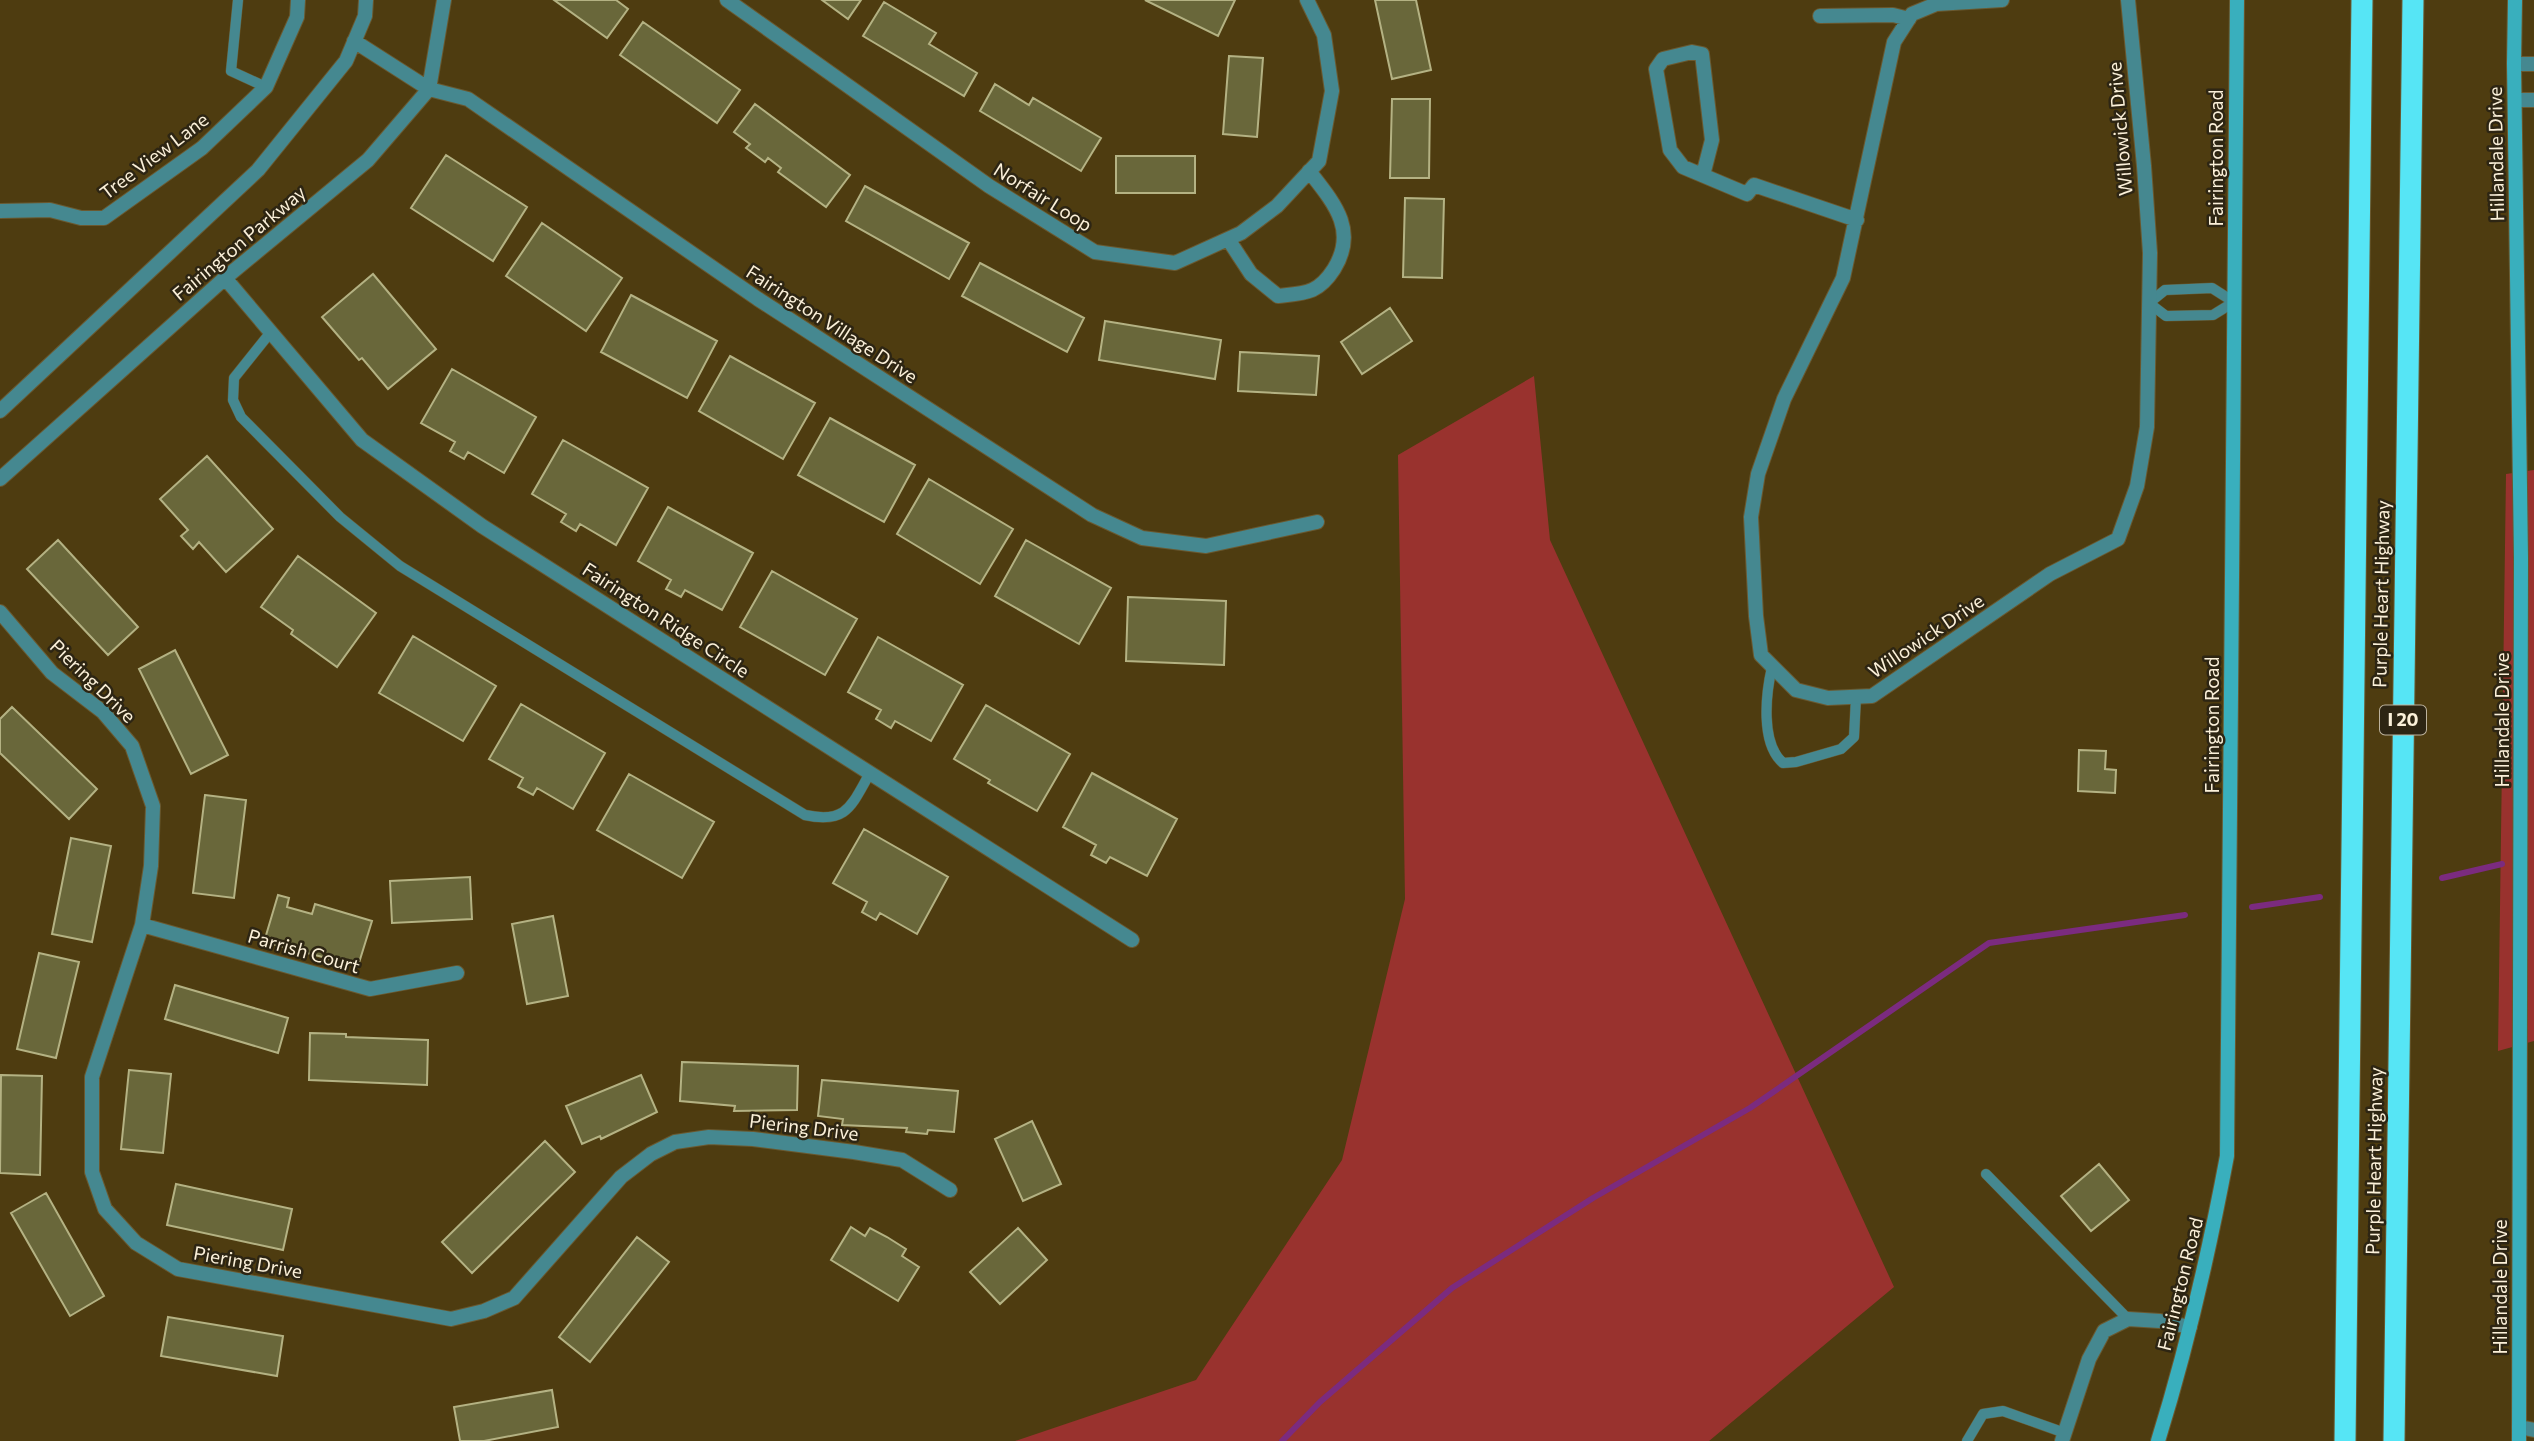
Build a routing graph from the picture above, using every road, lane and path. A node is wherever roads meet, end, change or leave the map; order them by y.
1 (238, 0) edge
2 (298, 0) edge
3 (366, 0) edge
4 (444, 0) edge
5 (727, 0) edge
6 (1307, 0) edge
7 (2002, 0) edge
8 (2128, 0) edge
9 (2237, 0) edge
10 (2362, 0) edge
11 (2413, 0) edge
12 (2515, 0) edge
13 (1820, 16) dead end
14 (1909, 19) junction
15 (354, 41) junction
16 (2514, 64) junction
17 (2534, 64) edge
18 (266, 87) junction
19 (429, 89) junction
20 (2515, 100) junction
21 (2534, 100) edge
22 (1309, 171) junction
23 (1703, 175) junction
24 (0, 211) edge
25 (1857, 220) junction
26 (1228, 239) junction
27 (225, 278) junction
28 (2234, 302) junction
29 (2149, 303) junction
30 (271, 332) junction
31 (0, 411) edge
32 (0, 479) edge
33 (1317, 522) dead end
34 (0, 612) edge
35 (1772, 667) junction
36 (1856, 697) junction
37 (870, 773) junction
38 (142, 925) junction
39 (1132, 940) dead end
40 (457, 973) dead end
41 (1986, 1174) dead end
42 (950, 1190) dead end
43 (2128, 1319) junction
44 (2190, 1327) junction
45 (2524, 1433) edge
46 (2063, 1437) edge
47 (1967, 1441) edge
48 (2158, 1441) edge
49 (2345, 1441) edge
50 (2394, 1441) edge

1 - 18 lane
2 - 18 street, Tree View Lane
3 - 15 street, Fairington Parkway
4 - 19 street
5 - 26 street, Norfair Loop
6 - 22 street, Norfair Loop
7 - 14 street
8 - 29 street, Willowick Drive
9 - 28 street, Fairington Road
10 - 49 highway, Purple Heart Highway / I 20
11 - 50 highway, Purple Heart Highway / I 20
12 - 16 street, Hillandale Drive
13 - 14 street
14 - 25 street, Willowick Drive
15 - 19 street, Fairington Village Drive
15 - 31 street, Fairington Parkway
16 - 17 street
16 - 20 street, Hillandale Drive
18 - 24 street, Tree View Lane
19 - 27 street, Fairington Parkway
19 - 33 street, Fairington Village Drive
20 - 21 street
20 - 45 street, Hillandale Drive
22 - 26 street, Norfair Loop
22 - 26 street
23 - 23 street
23 - 25 street
25 - 35 street, Willowick Drive
27 - 30 street, Fairington Ridge Circle
27 - 32 street, Fairington Parkway
28 - 29 lane
28 - 29 lane
28 - 44 street, Fairington Road
29 - 36 street, Willowick Drive
30 - 37 street, Fairington Ridge Circle
30 - 37 lane
34 - 38 street, Piering Drive
35 - 36 street, Willowick Drive
35 - 36 lane
37 - 39 street, Fairington Ridge Circle
38 - 40 street, Parrish Court
38 - 42 street, Piering Drive
41 - 43 lane
43 - 44 street
43 - 46 street
44 - 48 street, Fairington Road
46 - 47 lane

